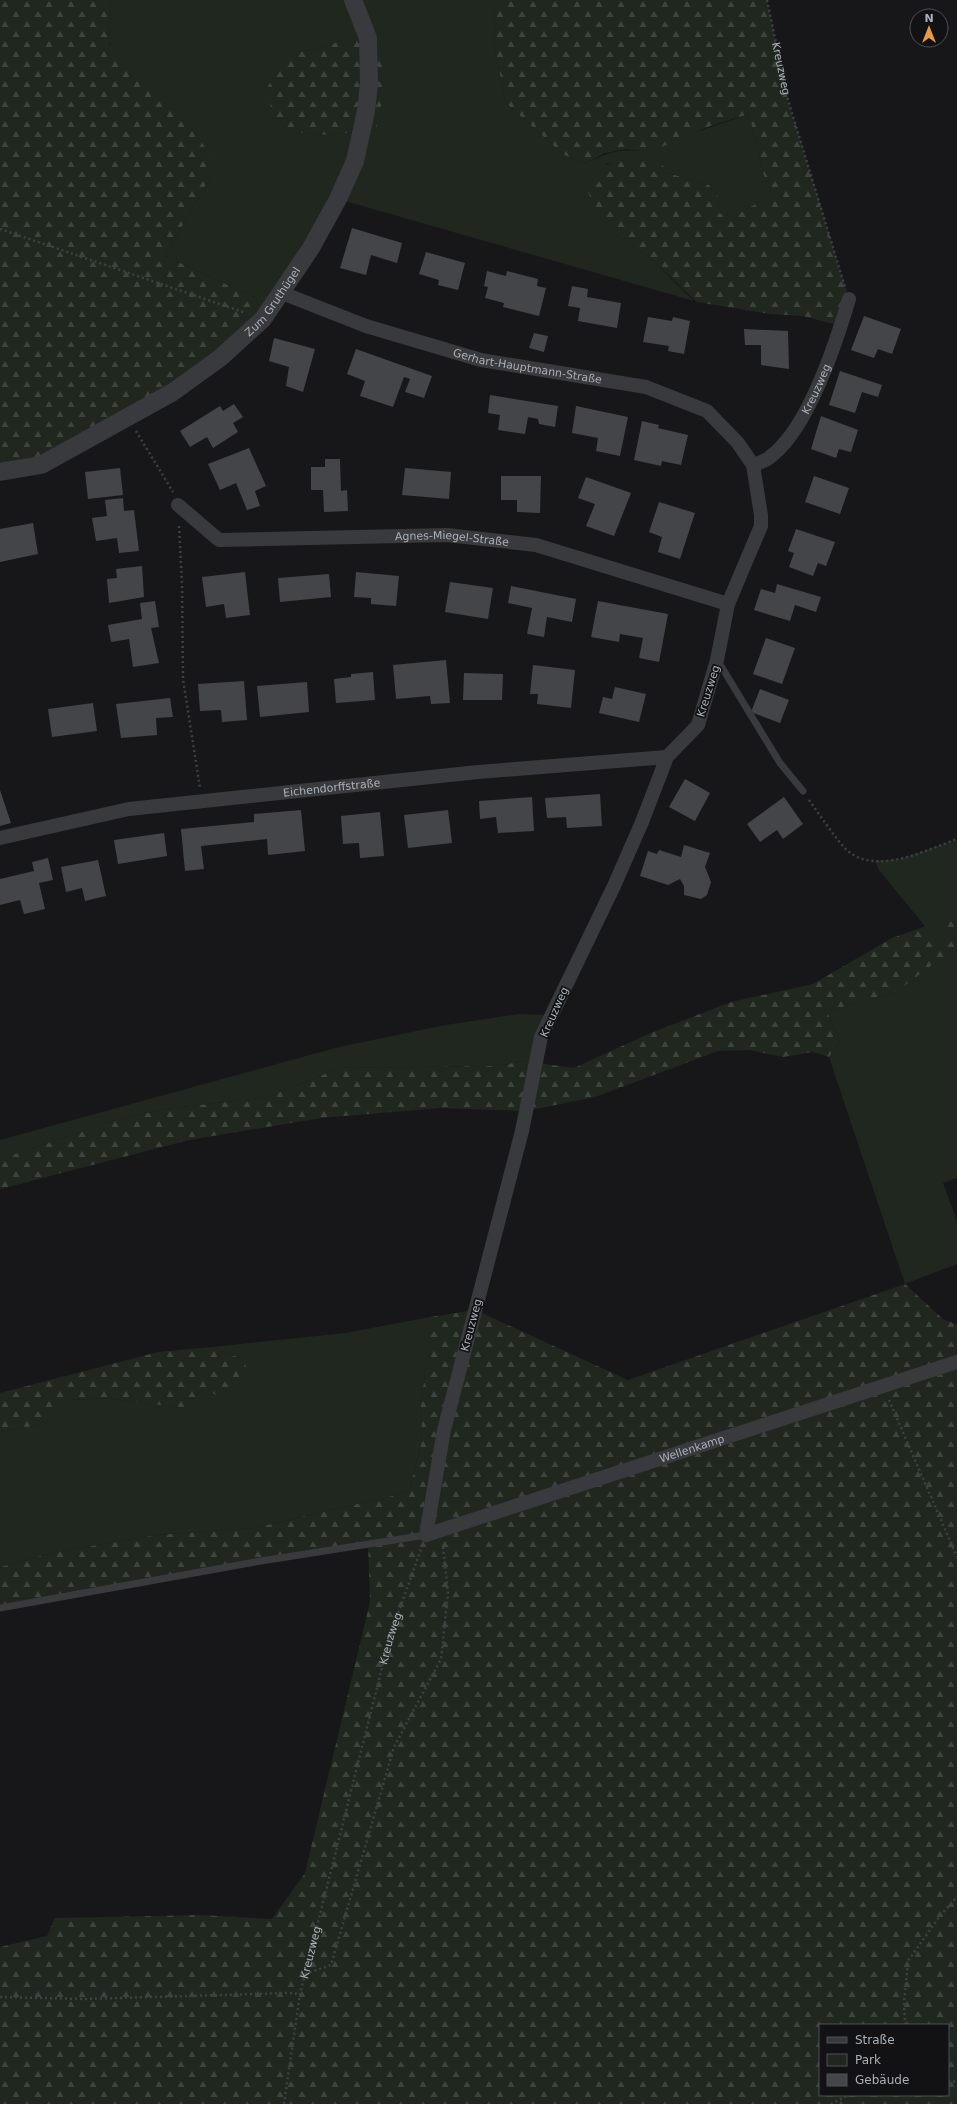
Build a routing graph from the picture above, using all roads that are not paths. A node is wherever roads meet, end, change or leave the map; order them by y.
1 (353, 0) edge
2 (282, 293) junction
3 (849, 299) road end
4 (754, 465) junction
5 (0, 472) edge
6 (178, 505) road end
7 (728, 604) junction
8 (717, 660) junction
9 (667, 757) junction
10 (802, 792) road end
11 (0, 838) edge
12 (957, 1362) edge
13 (426, 1535) junction
14 (0, 1608) edge

1 - 2 street, Zum Gruthügel
2 - 4 street, Gerhart-Hauptmann-Straße
2 - 5 street, Zum Gruthügel
3 - 4 street, Kreuzweg
4 - 7 street, Kreuzweg
6 - 7 street, Agnes-Miegel-Straße
7 - 8 street, Kreuzweg
8 - 9 street, Kreuzweg
8 - 10 lane
9 - 11 street, Eichendorffstraße
9 - 13 street, Kreuzweg
12 - 13 street, Wellenkamp
13 - 14 lane

